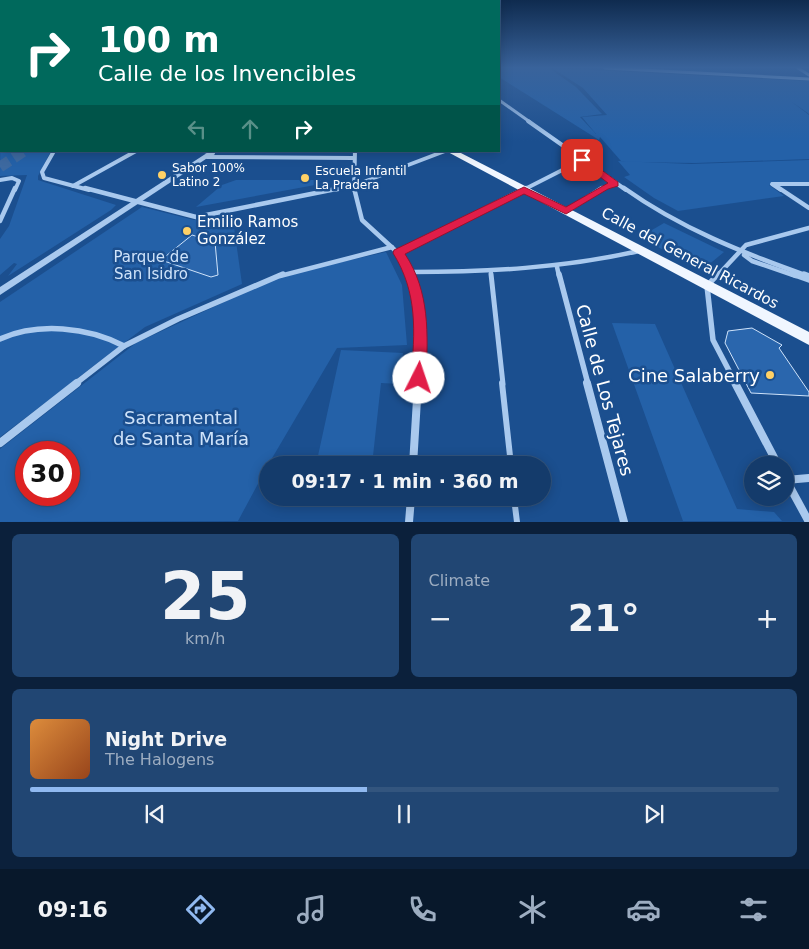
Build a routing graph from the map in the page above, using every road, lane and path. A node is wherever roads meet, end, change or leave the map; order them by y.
1 (500, 102) edge
2 (53, 152) edge
3 (134, 152) edge
4 (293, 152) edge
5 (355, 152) edge
6 (442, 152) edge
7 (452, 152) edge
8 (210, 153) edge
9 (287, 157) junction
10 (353, 158) junction
11 (582, 160) junction
12 (1, 180) edge
13 (614, 184) junction
14 (809, 184) edge
15 (73, 186) junction
16 (353, 186) junction
17 (524, 190) junction
18 (136, 203) junction
19 (809, 208) edge
20 (566, 212) junction
21 (0, 221) edge
22 (809, 228) edge
23 (392, 247) junction
24 (639, 251) junction
25 (740, 252) junction
26 (398, 253) junction
27 (557, 267) junction
28 (411, 272) junction
29 (491, 273) junction
30 (809, 276) edge
31 (809, 280) edge
32 (707, 286) junction
33 (0, 292) edge
34 (809, 338) edge
35 (0, 340) edge
36 (124, 346) junction
37 (0, 443) edge
38 (414, 456) edge
39 (510, 456) edge
40 (773, 456) edge
41 (809, 478) edge
42 (794, 479) edge
43 (794, 495) edge
44 (410, 506) edge
45 (515, 506) edge
46 (409, 522) edge
47 (517, 522) edge
48 (624, 522) edge
49 (809, 522) edge

1 - 11 street
2 - 15 street
3 - 15 street
4 - 9 street
5 - 10 street
6 - 16 street
7 - 17 main road, Calle del General Ricardos
8 - 9 street
8 - 18 street
9 - 10 street
10 - 16 street
11 - 13 street
11 - 17 street
12 - 21 street
13 - 20 street
13 - 25 street
14 - 19 street
15 - 18 street
16 - 18 street
16 - 23 street
17 - 20 main road, Calle del General Ricardos
17 - 26 street
18 - 33 street
20 - 24 main road, Calle del General Ricardos
22 - 25 street
23 - 26 street
23 - 36 street
24 - 27 street
24 - 32 main road, Calle del General Ricardos
25 - 30 street
25 - 31 street
25 - 32 street
26 - 28 street
27 - 29 street
27 - 48 street, Calle de Los Tejares
28 - 29 street
28 - 38 street
29 - 39 street
32 - 34 main road, Calle del General Ricardos
32 - 40 street
35 - 36 street
36 - 37 street
41 - 42 street
43 - 49 street
44 - 46 street
45 - 47 street

